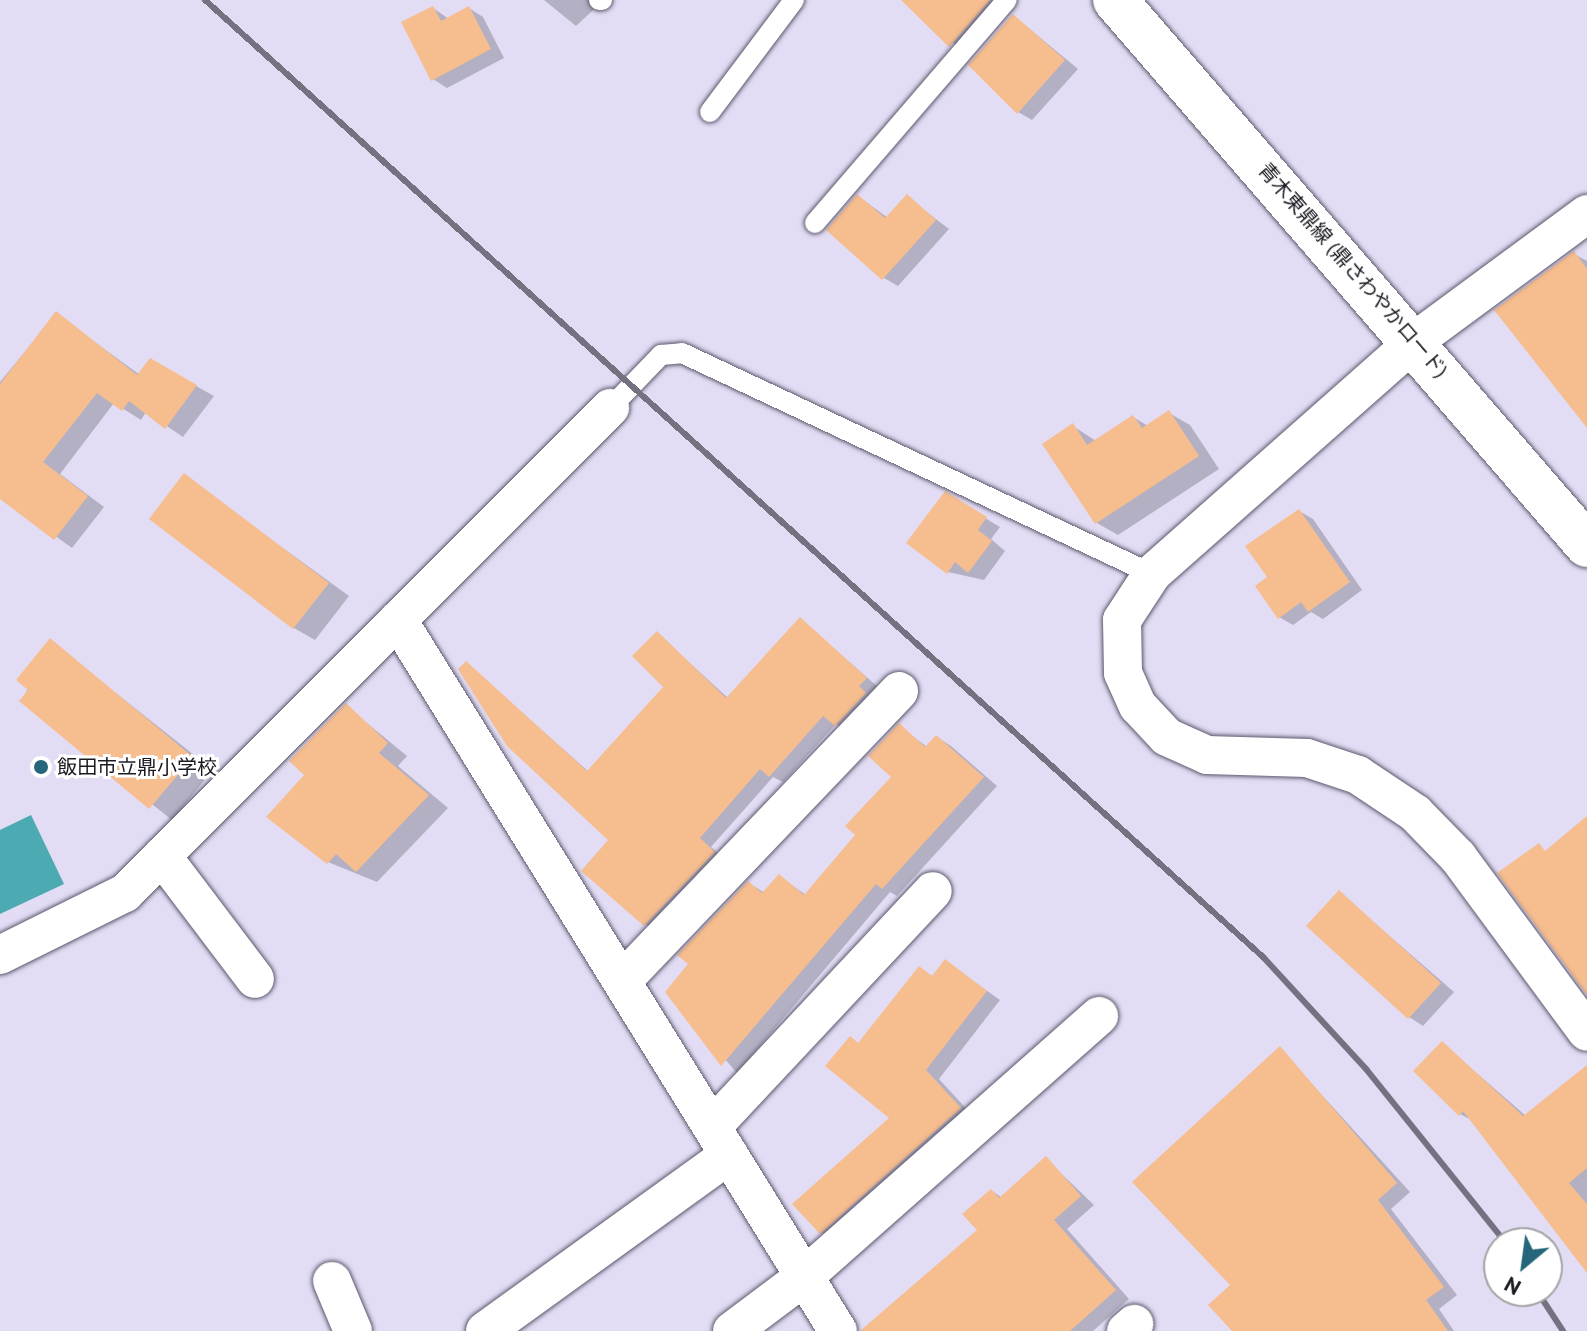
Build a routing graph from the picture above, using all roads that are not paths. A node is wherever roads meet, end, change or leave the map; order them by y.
1 (794, 0) edge
2 (1007, 0) edge
3 (1115, 0) edge
4 (710, 112) dead end
5 (1587, 214) edge
6 (815, 223) dead end
7 (1415, 341) junction
8 (610, 408) joint
9 (1587, 545) edge
10 (1152, 574) junction
11 (398, 620) junction
12 (899, 691) dead end
13 (162, 856) junction
14 (933, 891) dead end
15 (0, 955) edge
16 (255, 979) dead end
17 (622, 981) junction
18 (1099, 1016) dead end
19 (1587, 1032) edge
20 (720, 1141) junction
21 (804, 1277) junction
22 (332, 1281) dead end
23 (353, 1331) edge
24 (485, 1331) edge
25 (732, 1331) edge
26 (838, 1331) edge

1 - 4 lane
2 - 6 lane
3 - 7 main road, 青木東鼎線 (鼎さわやかロード)
5 - 7 street
7 - 9 main road, 青木東鼎線 (鼎さわやかロード)
7 - 10 street
8 - 10 lane
8 - 11 street
10 - 19 street
11 - 13 street
11 - 17 street
12 - 17 street
13 - 15 street
13 - 16 street
14 - 20 street
17 - 20 street
18 - 21 street
20 - 21 street
20 - 24 street
21 - 25 street
21 - 26 street
22 - 23 street

